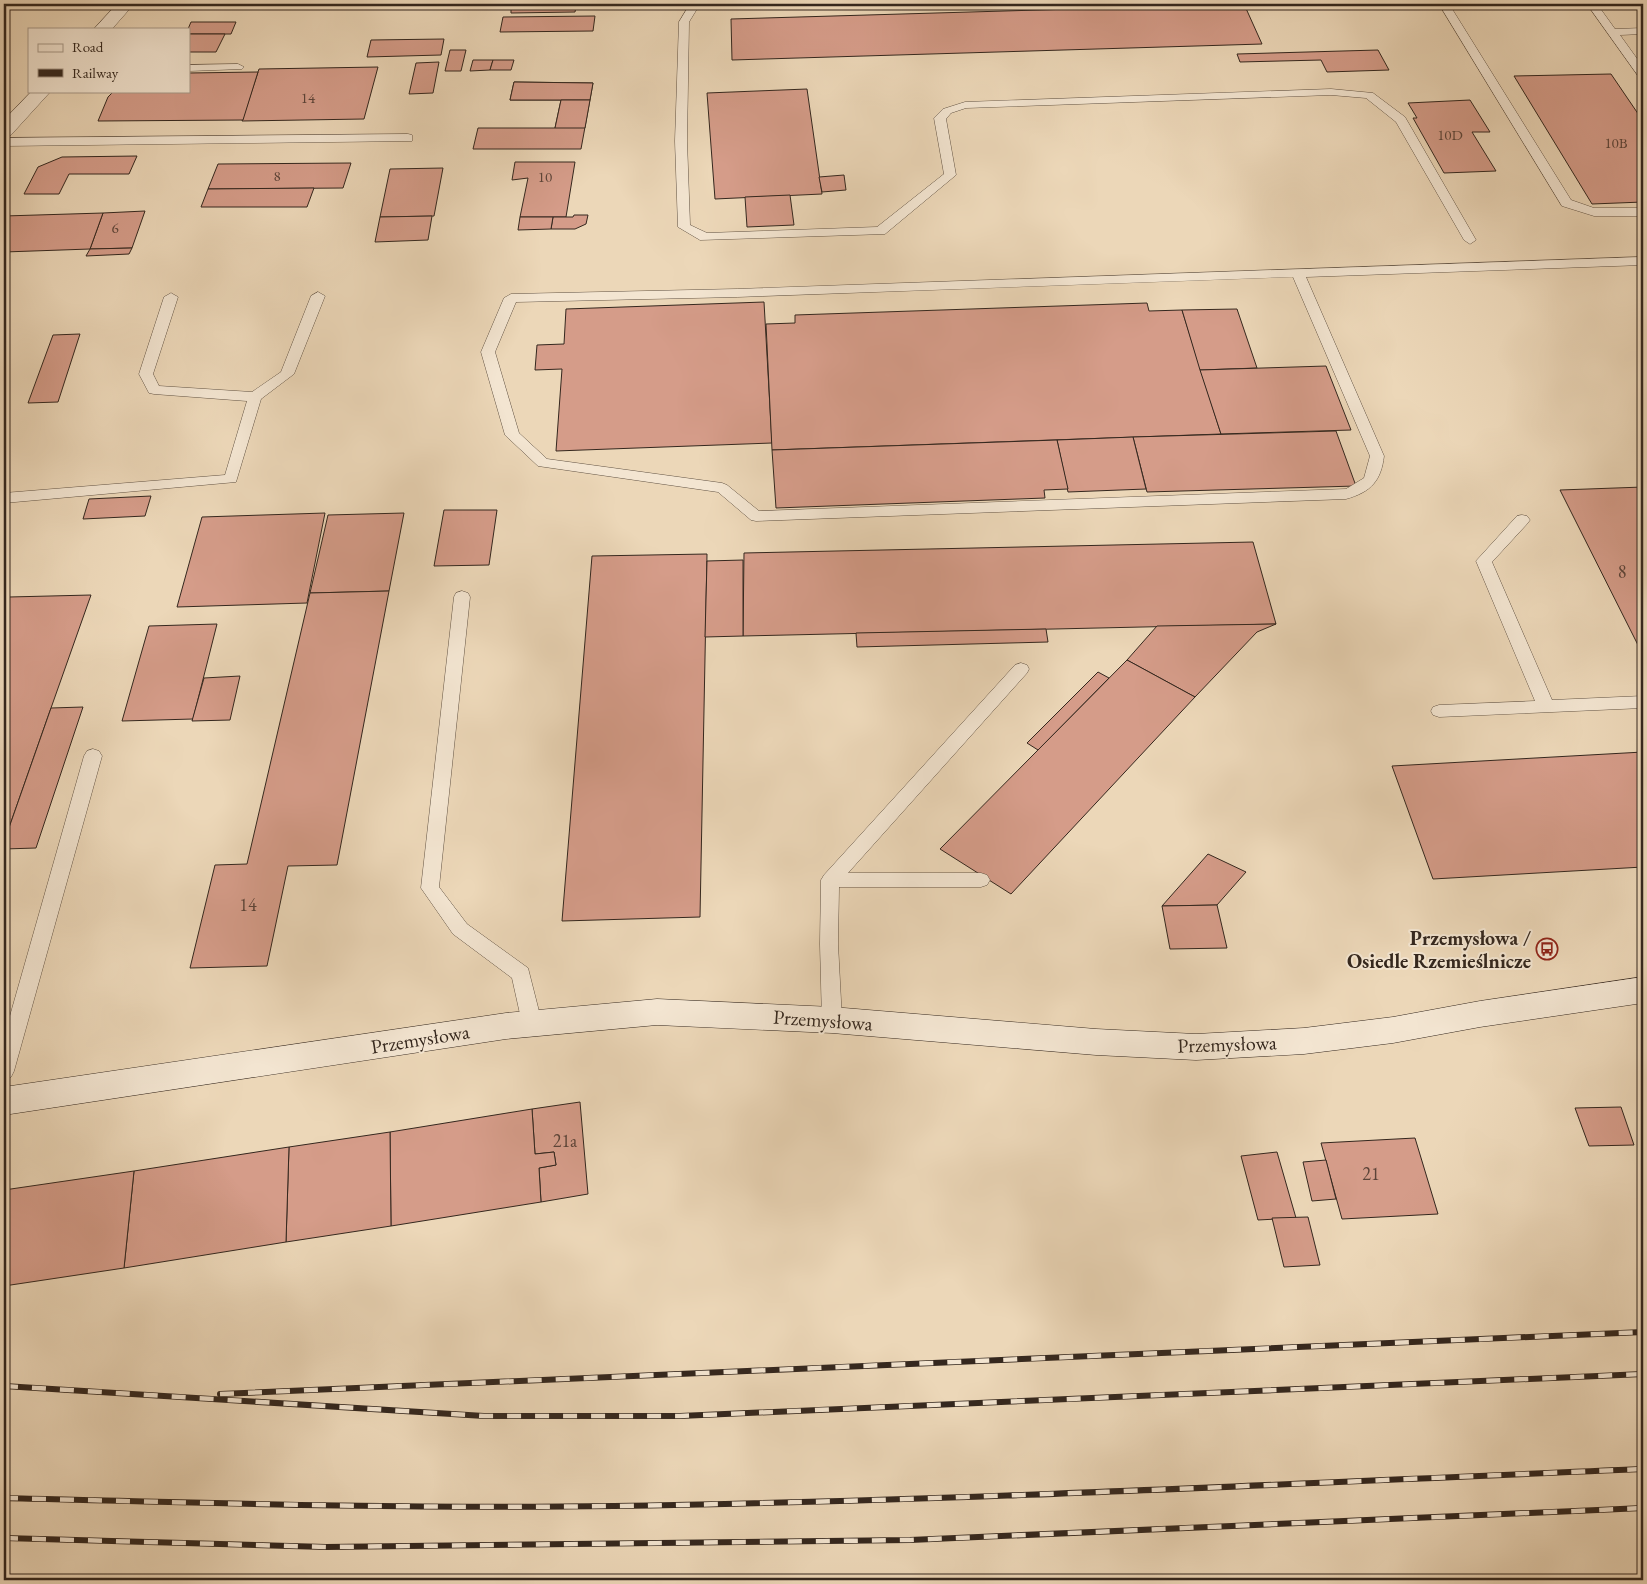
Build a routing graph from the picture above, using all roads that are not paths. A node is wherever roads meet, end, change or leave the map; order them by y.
1 (126, 4) edge
2 (695, 4) edge
3 (1444, 4) edge
4 (1592, 4) edge
5 (103, 28) edge
6 (1613, 32) junction
7 (1643, 32) edge
8 (238, 67) dead end
9 (190, 68) edge
10 (1643, 74) edge
11 (41, 92) edge
12 (4, 131) edge
13 (408, 138) dead end
14 (4, 142) edge
15 (1643, 212) edge
16 (1470, 240) dead end
17 (1643, 262) edge
18 (1298, 274) junction
19 (318, 296) dead end
20 (171, 298) dead end
21 (256, 397) junction
22 (4, 498) edge
23 (1522, 520) dead end
24 (462, 597) dead end
25 (1022, 669) dead end
26 (1643, 702) edge
27 (1546, 706) junction
28 (1439, 711) dead end
29 (93, 756) dead end
30 (830, 880) junction
31 (981, 880) dead end
32 (1643, 990) edge
33 (832, 1020) junction
34 (532, 1024) junction
35 (4, 1071) edge
36 (4, 1101) edge

1 - 5 street
2 - 16 lane
3 - 15 lane
4 - 6 lane
6 - 7 lane
6 - 10 lane
8 - 9 lane
11 - 12 street
13 - 14 lane
17 - 18 lane
18 - 18 lane
19 - 21 lane
20 - 21 lane
21 - 22 lane
23 - 27 lane
24 - 34 lane
25 - 30 lane
26 - 27 lane
27 - 28 lane
29 - 35 lane
30 - 31 lane
30 - 33 lane
32 - 33 street, Przemysłowa
33 - 34 street, Przemysłowa
34 - 36 street, Przemysłowa

